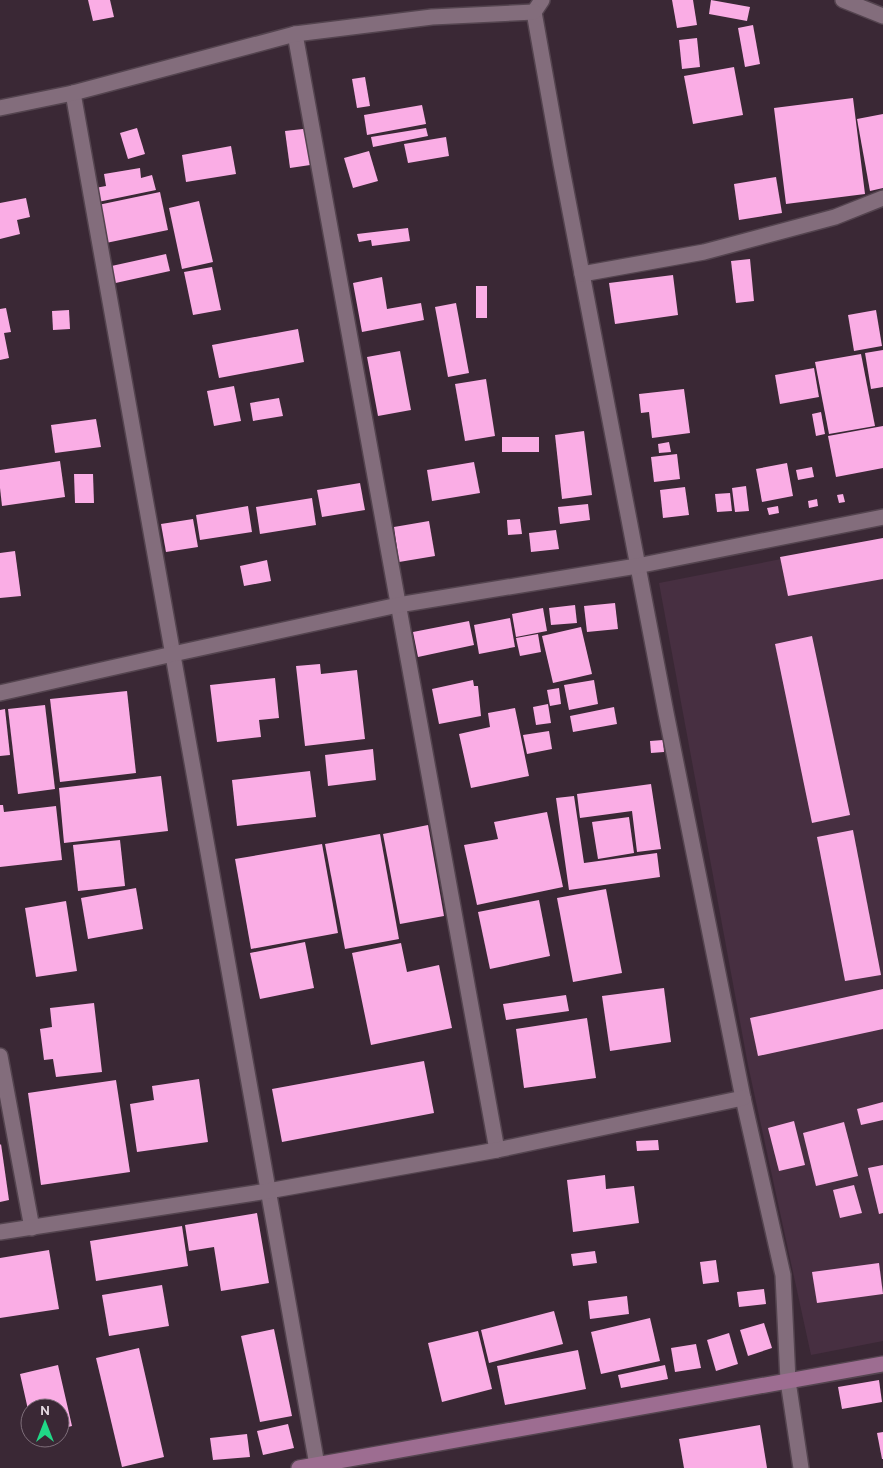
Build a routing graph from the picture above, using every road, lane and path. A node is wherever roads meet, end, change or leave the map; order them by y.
1 (843, 0) edge
2 (538, 6) edge
3 (883, 16) edge
4 (295, 34) junction
5 (72, 93) junction
6 (0, 108) edge
7 (883, 198) edge
8 (582, 274) junction
9 (883, 516) edge
10 (638, 566) junction
11 (398, 605) junction
12 (173, 654) junction
13 (0, 693) edge
14 (0, 1056) edge
15 (743, 1098) junction
16 (497, 1150) junction
17 (268, 1191) junction
18 (32, 1228) junction
19 (0, 1232) edge
20 (883, 1364) edge
21 (788, 1381) junction
22 (317, 1465) junction
23 (299, 1468) edge
24 (801, 1468) edge

1 - 3 street
2 - 4 street
2 - 8 street
4 - 5 street
4 - 11 street
5 - 6 street
5 - 12 street
7 - 8 street
8 - 10 street
9 - 10 street
10 - 11 street
10 - 15 street
11 - 12 street
11 - 16 street
12 - 13 street
12 - 17 street
14 - 18 street
15 - 16 street
15 - 21 street
16 - 17 street
17 - 18 street
17 - 22 street
18 - 19 street
20 - 21 main road
21 - 22 main road
21 - 24 street
22 - 23 main road

